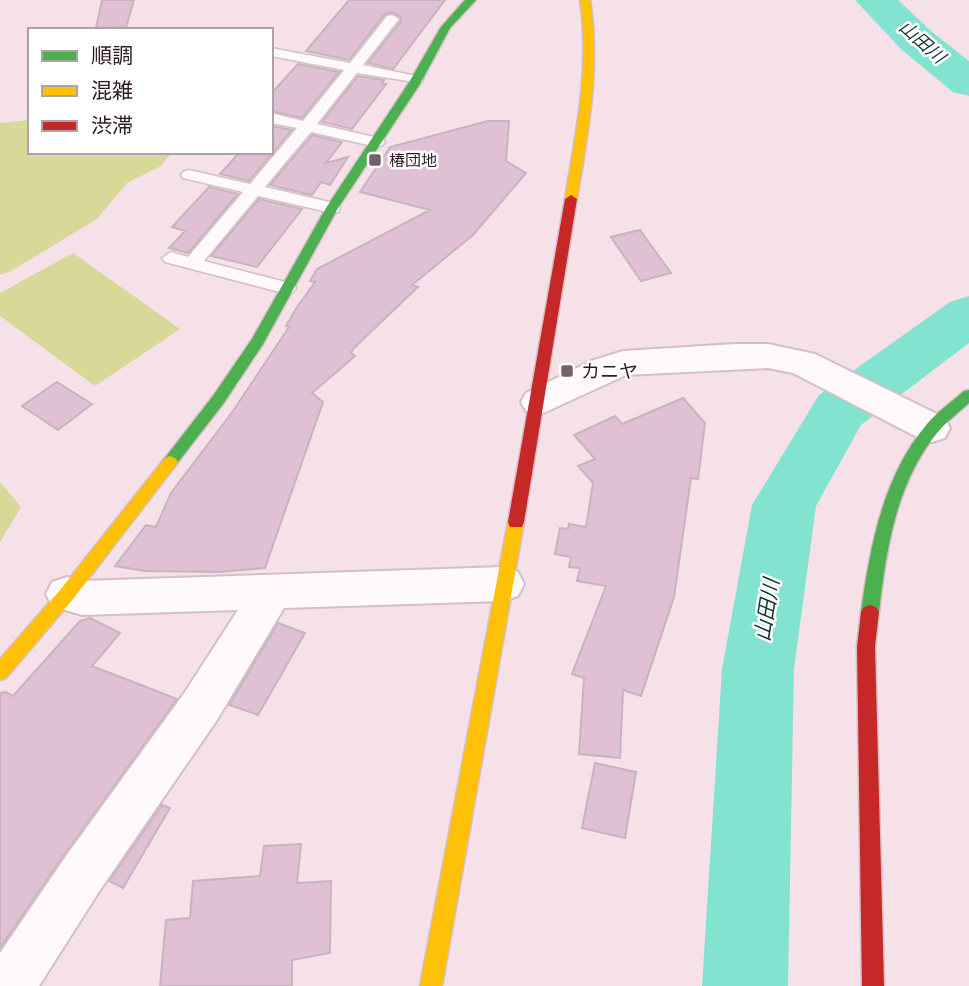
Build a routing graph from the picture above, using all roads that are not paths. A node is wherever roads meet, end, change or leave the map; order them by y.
1 (471, 0) edge
2 (585, 0) edge
3 (392, 19) dead end
4 (273, 52) edge
5 (354, 68) junction
6 (416, 80) junction
7 (273, 118) edge
8 (307, 126) junction
9 (377, 142) junction
10 (189, 175) dead end
11 (254, 191) junction
12 (332, 208) junction
13 (171, 258) dead end
14 (192, 264) junction
15 (287, 288) junction
16 (969, 395) edge
17 (539, 402) junction
18 (932, 428) junction
19 (503, 584) junction
20 (271, 593) junction
21 (68, 594) junction
22 (0, 672) edge
23 (9, 986) edge
24 (431, 986) edge
25 (873, 986) edge

1 - 6 street
2 - 17 street
3 - 5 lane
4 - 5 lane
5 - 6 lane
5 - 8 lane
6 - 9 street
7 - 8 lane
8 - 9 lane
8 - 11 lane
9 - 12 street
10 - 11 lane
11 - 12 lane
11 - 14 lane
12 - 15 street
13 - 14 lane
14 - 15 lane
15 - 21 street
16 - 18 street
17 - 18 street
17 - 19 street
18 - 25 street
19 - 20 street
19 - 24 street
20 - 21 street
20 - 23 street
21 - 22 street

